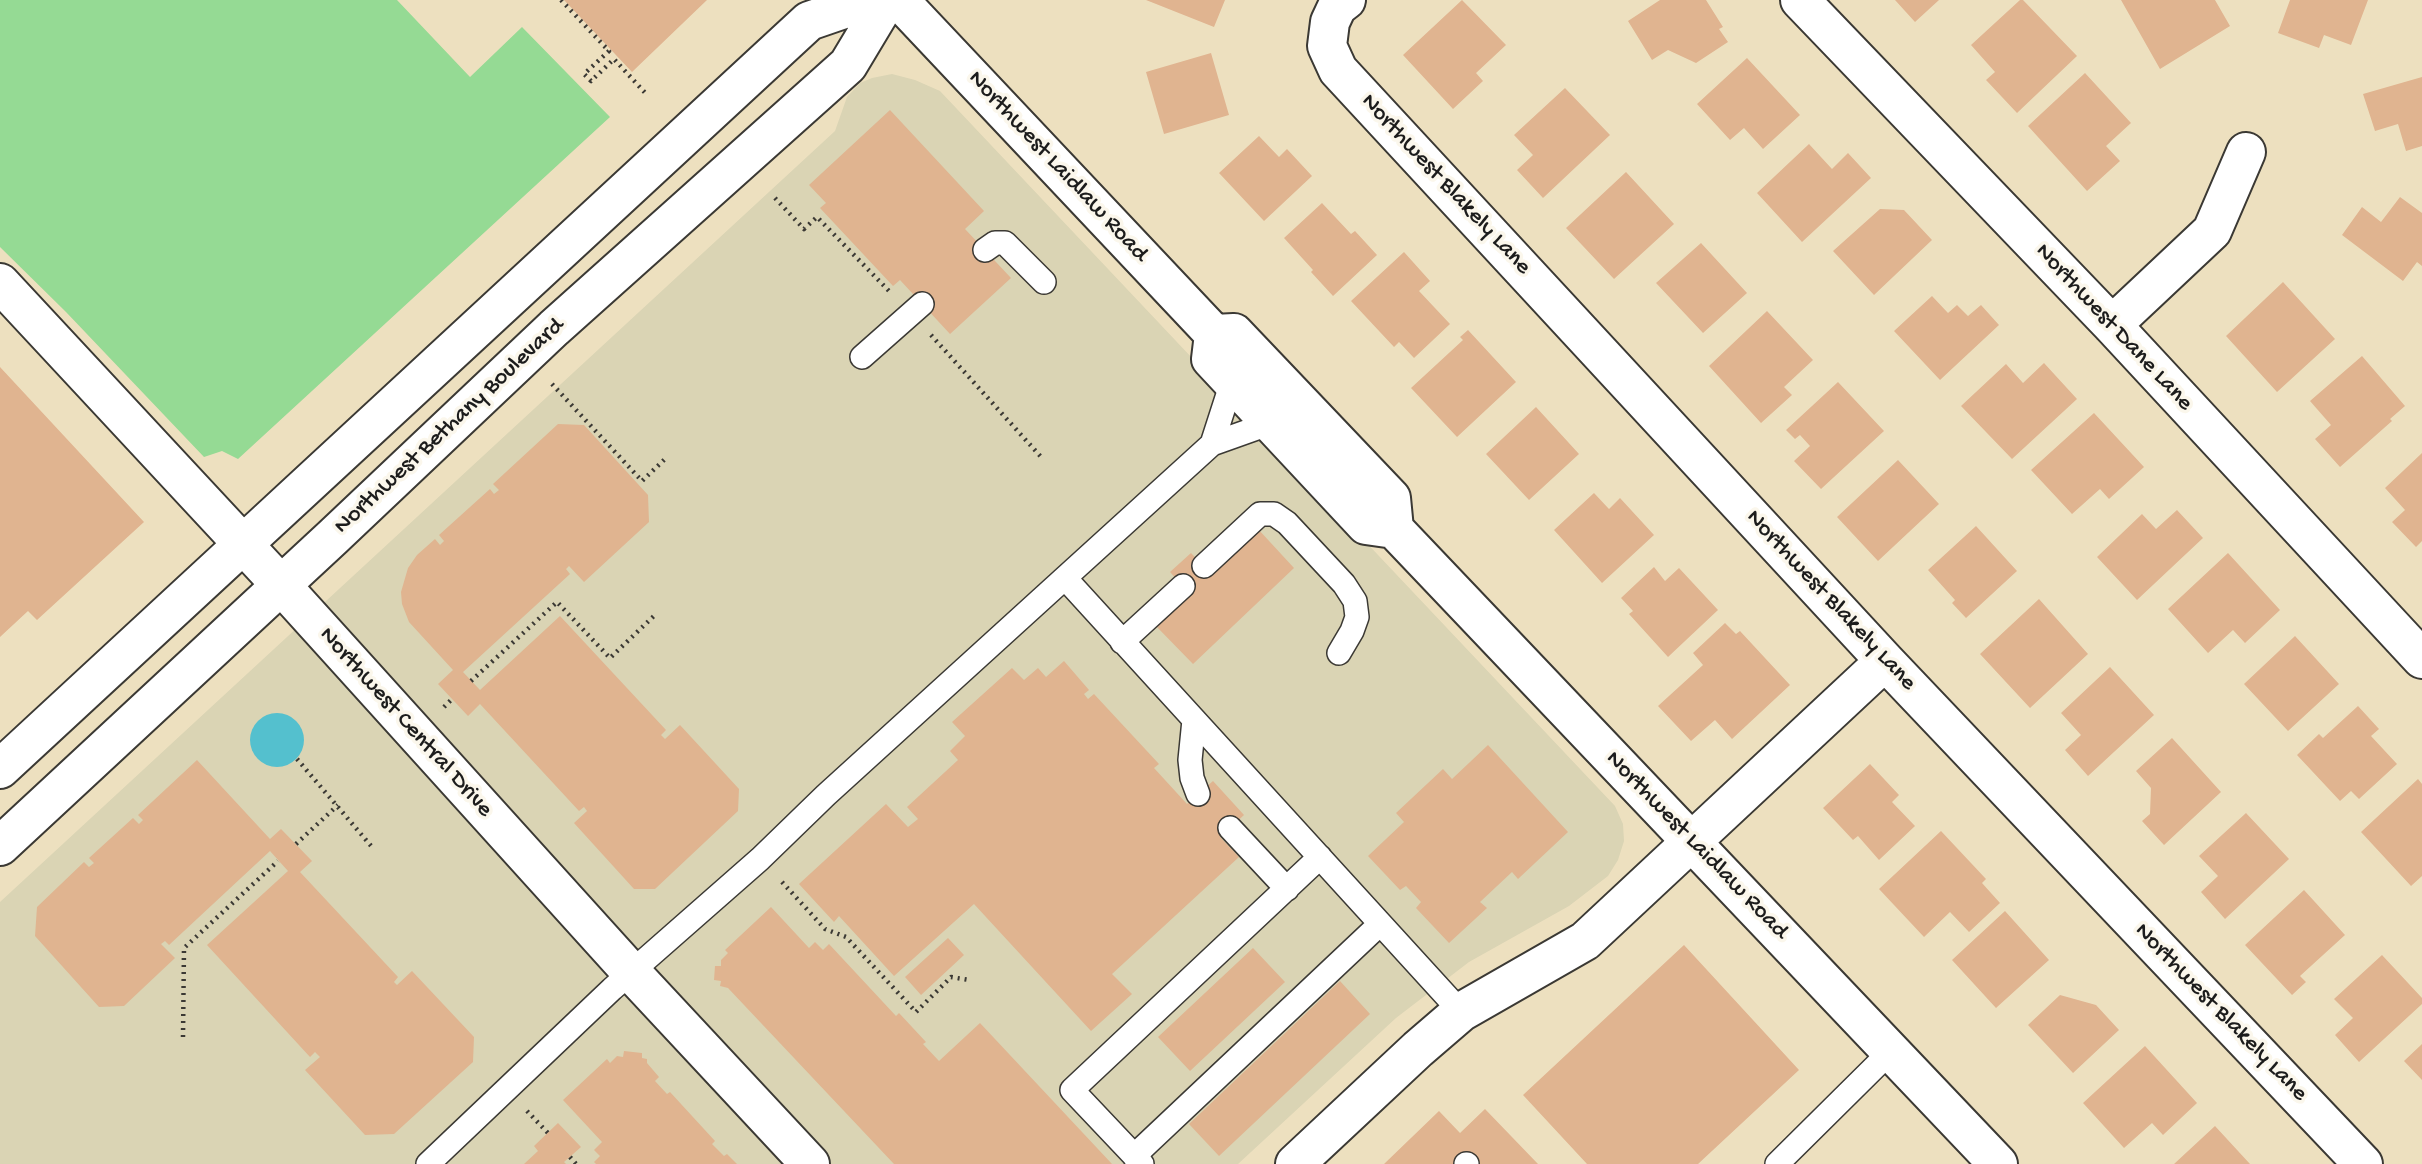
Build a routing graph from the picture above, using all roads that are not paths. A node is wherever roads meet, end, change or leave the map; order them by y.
1 (870, 0) edge
2 (887, 0) edge
3 (898, 0) edge
4 (1800, 0) edge
5 (1338, 11) edge
6 (2246, 152) dead end
7 (985, 250) dead end
8 (1044, 282) dead end
9 (0, 283) edge
10 (922, 304) dead end
11 (2112, 326) junction
12 (1214, 334) junction
13 (862, 357) dead end
14 (1233, 382) junction
15 (1271, 424) junction
16 (1212, 444) junction
17 (1394, 529) junction
18 (243, 545) junction
19 (1203, 566) dead end
20 (1065, 578) junction
21 (281, 585) junction
22 (1183, 586) dead end
23 (2416, 640) edge
24 (1122, 642) junction
25 (1339, 653) dead end
26 (1885, 661) junction
27 (1194, 720) junction
28 (0, 769) edge
29 (1198, 794) dead end
30 (1230, 828) dead end
31 (1692, 841) junction
32 (0, 845) edge
33 (1320, 857) junction
34 (1287, 889) junction
35 (1380, 924) junction
36 (631, 972) junction
37 (1461, 1012) junction
38 (1891, 1051) junction
39 (1138, 1160) edge
40 (428, 1164) edge
41 (810, 1164) edge
42 (1296, 1164) edge
43 (1777, 1164) edge
44 (1998, 1164) edge
45 (2363, 1164) edge

1 - 18 street
2 - 21 street, Northwest Bethany Boulevard
3 - 12 street, Northwest Laidlaw Road
4 - 11 street, Northwest Dane Lane
5 - 26 street, Northwest Blakely Lane
6 - 11 street
7 - 8 lane
9 - 18 street, Northwest Central Drive
10 - 13 lane
11 - 23 street, Northwest Dane Lane
12 - 14 street
12 - 17 street, Northwest Laidlaw Road
14 - 15 street
14 - 16 lane
15 - 16 lane
15 - 17 street
16 - 20 lane
17 - 31 street, Northwest Laidlaw Road
18 - 21 street, Northwest Central Drive
18 - 28 street
19 - 25 lane
20 - 24 lane
20 - 36 lane
21 - 32 street, Northwest Bethany Boulevard
21 - 36 street, Northwest Central Drive
22 - 24 lane
24 - 27 lane
26 - 31 street
26 - 45 street, Northwest Blakely Lane
27 - 29 lane
27 - 33 lane
30 - 34 lane
31 - 37 street
31 - 38 street, Northwest Laidlaw Road
33 - 34 lane
33 - 35 lane
34 - 39 lane
35 - 37 lane
35 - 39 lane
36 - 40 lane
36 - 41 street, Northwest Central Drive
37 - 42 street
38 - 43 lane
38 - 44 street, Northwest Laidlaw Road

